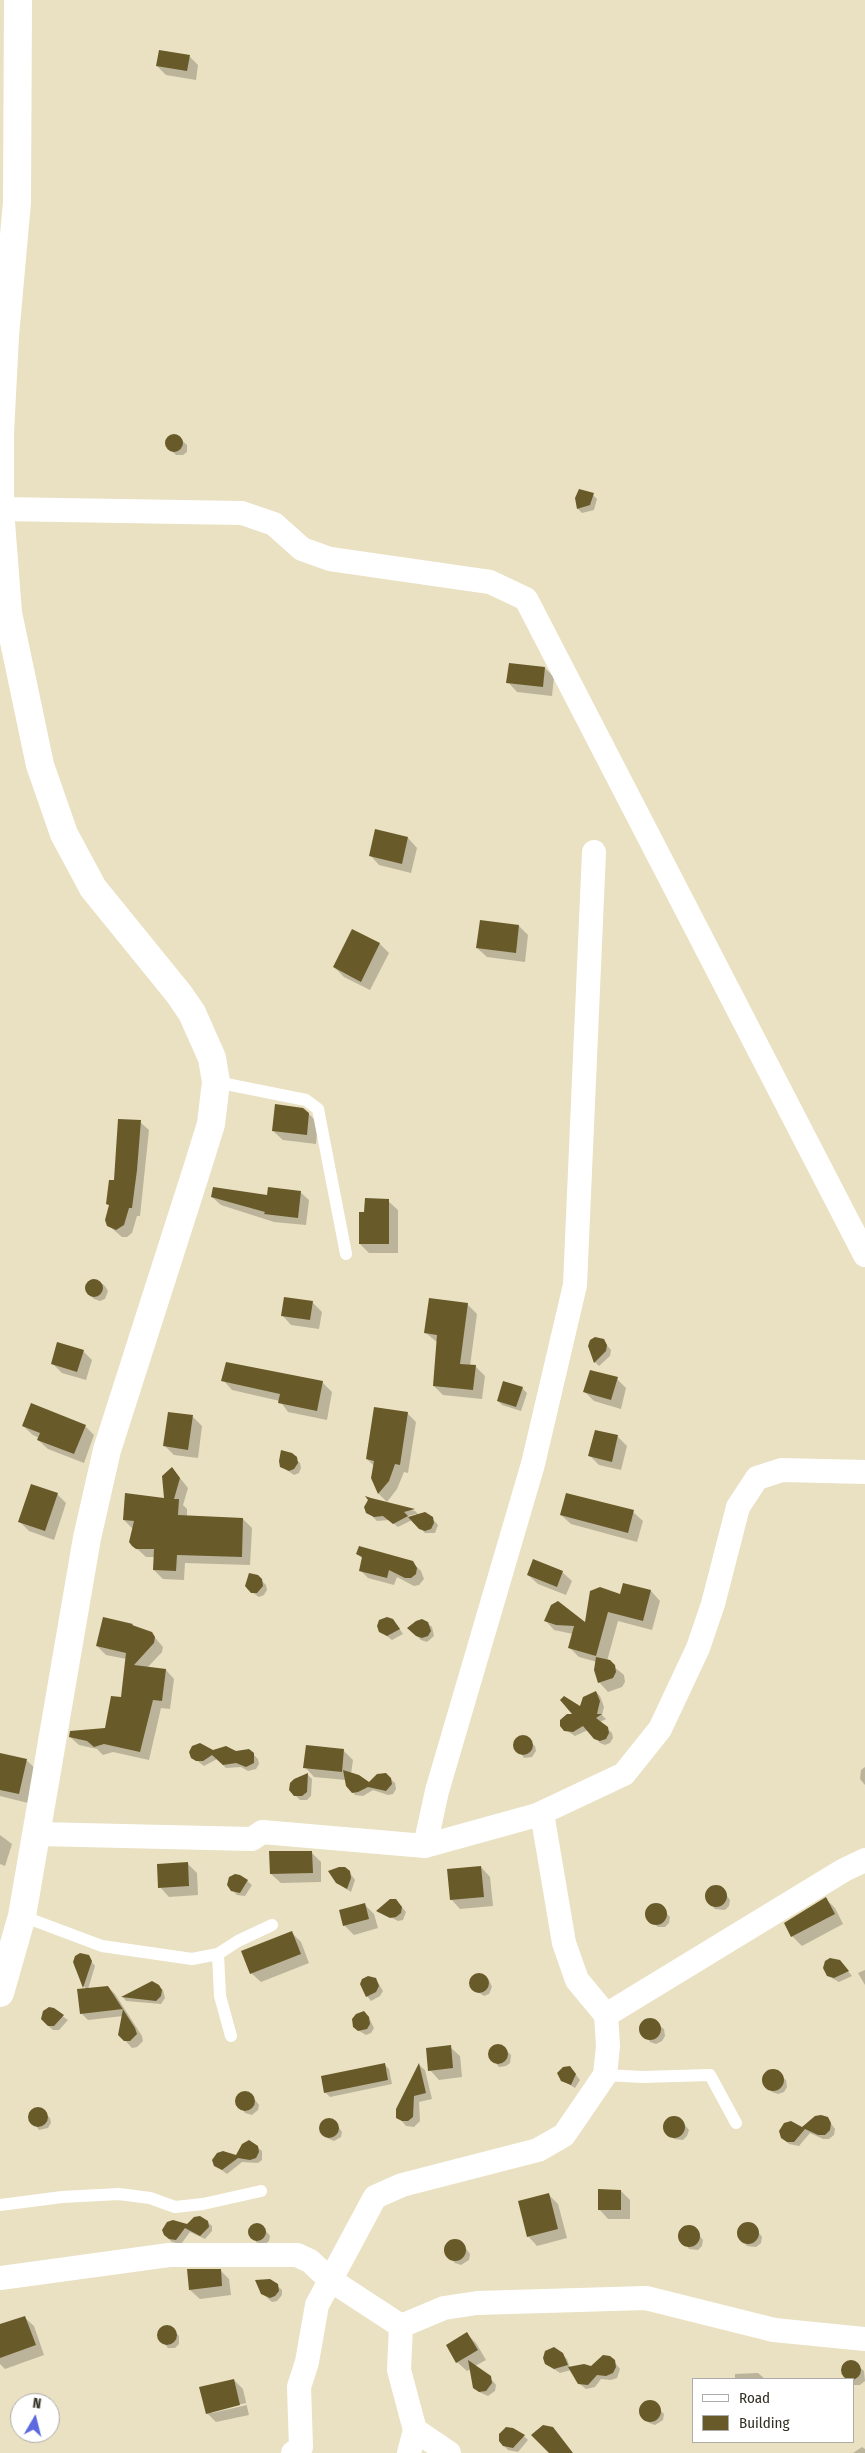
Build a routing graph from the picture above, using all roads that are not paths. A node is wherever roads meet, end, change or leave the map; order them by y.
1 (18, 0) edge
2 (0, 509) edge
3 (594, 852) dead end
4 (216, 1082) junction
5 (346, 1254) dead end
6 (865, 1255) edge
7 (865, 1472) edge
8 (542, 1813) junction
9 (38, 1834) junction
10 (425, 1846) junction
11 (865, 1860) edge
12 (22, 1916) junction
13 (272, 1925) dead end
14 (218, 1954) junction
15 (0, 1993) edge
16 (606, 2015) junction
17 (231, 2036) dead end
18 (605, 2074) junction
19 (736, 2123) dead end
20 (261, 2192) dead end
21 (0, 2205) edge
22 (0, 2278) edge
23 (329, 2279) junction
24 (400, 2326) junction
25 (865, 2339) edge
26 (415, 2430) junction
27 (293, 2453) edge
28 (410, 2453) edge
29 (449, 2453) edge

1 - 2 street
2 - 4 street
2 - 6 street
3 - 10 street
4 - 5 lane
4 - 9 street
7 - 8 street
8 - 10 street
8 - 16 street
9 - 10 street
9 - 12 street
11 - 16 street
12 - 14 lane
12 - 15 street
13 - 14 lane
14 - 17 lane
16 - 18 street
18 - 19 lane
18 - 23 street
20 - 21 lane
22 - 23 street
23 - 24 street
23 - 27 street
24 - 25 street
24 - 26 street
26 - 28 street
26 - 29 street

